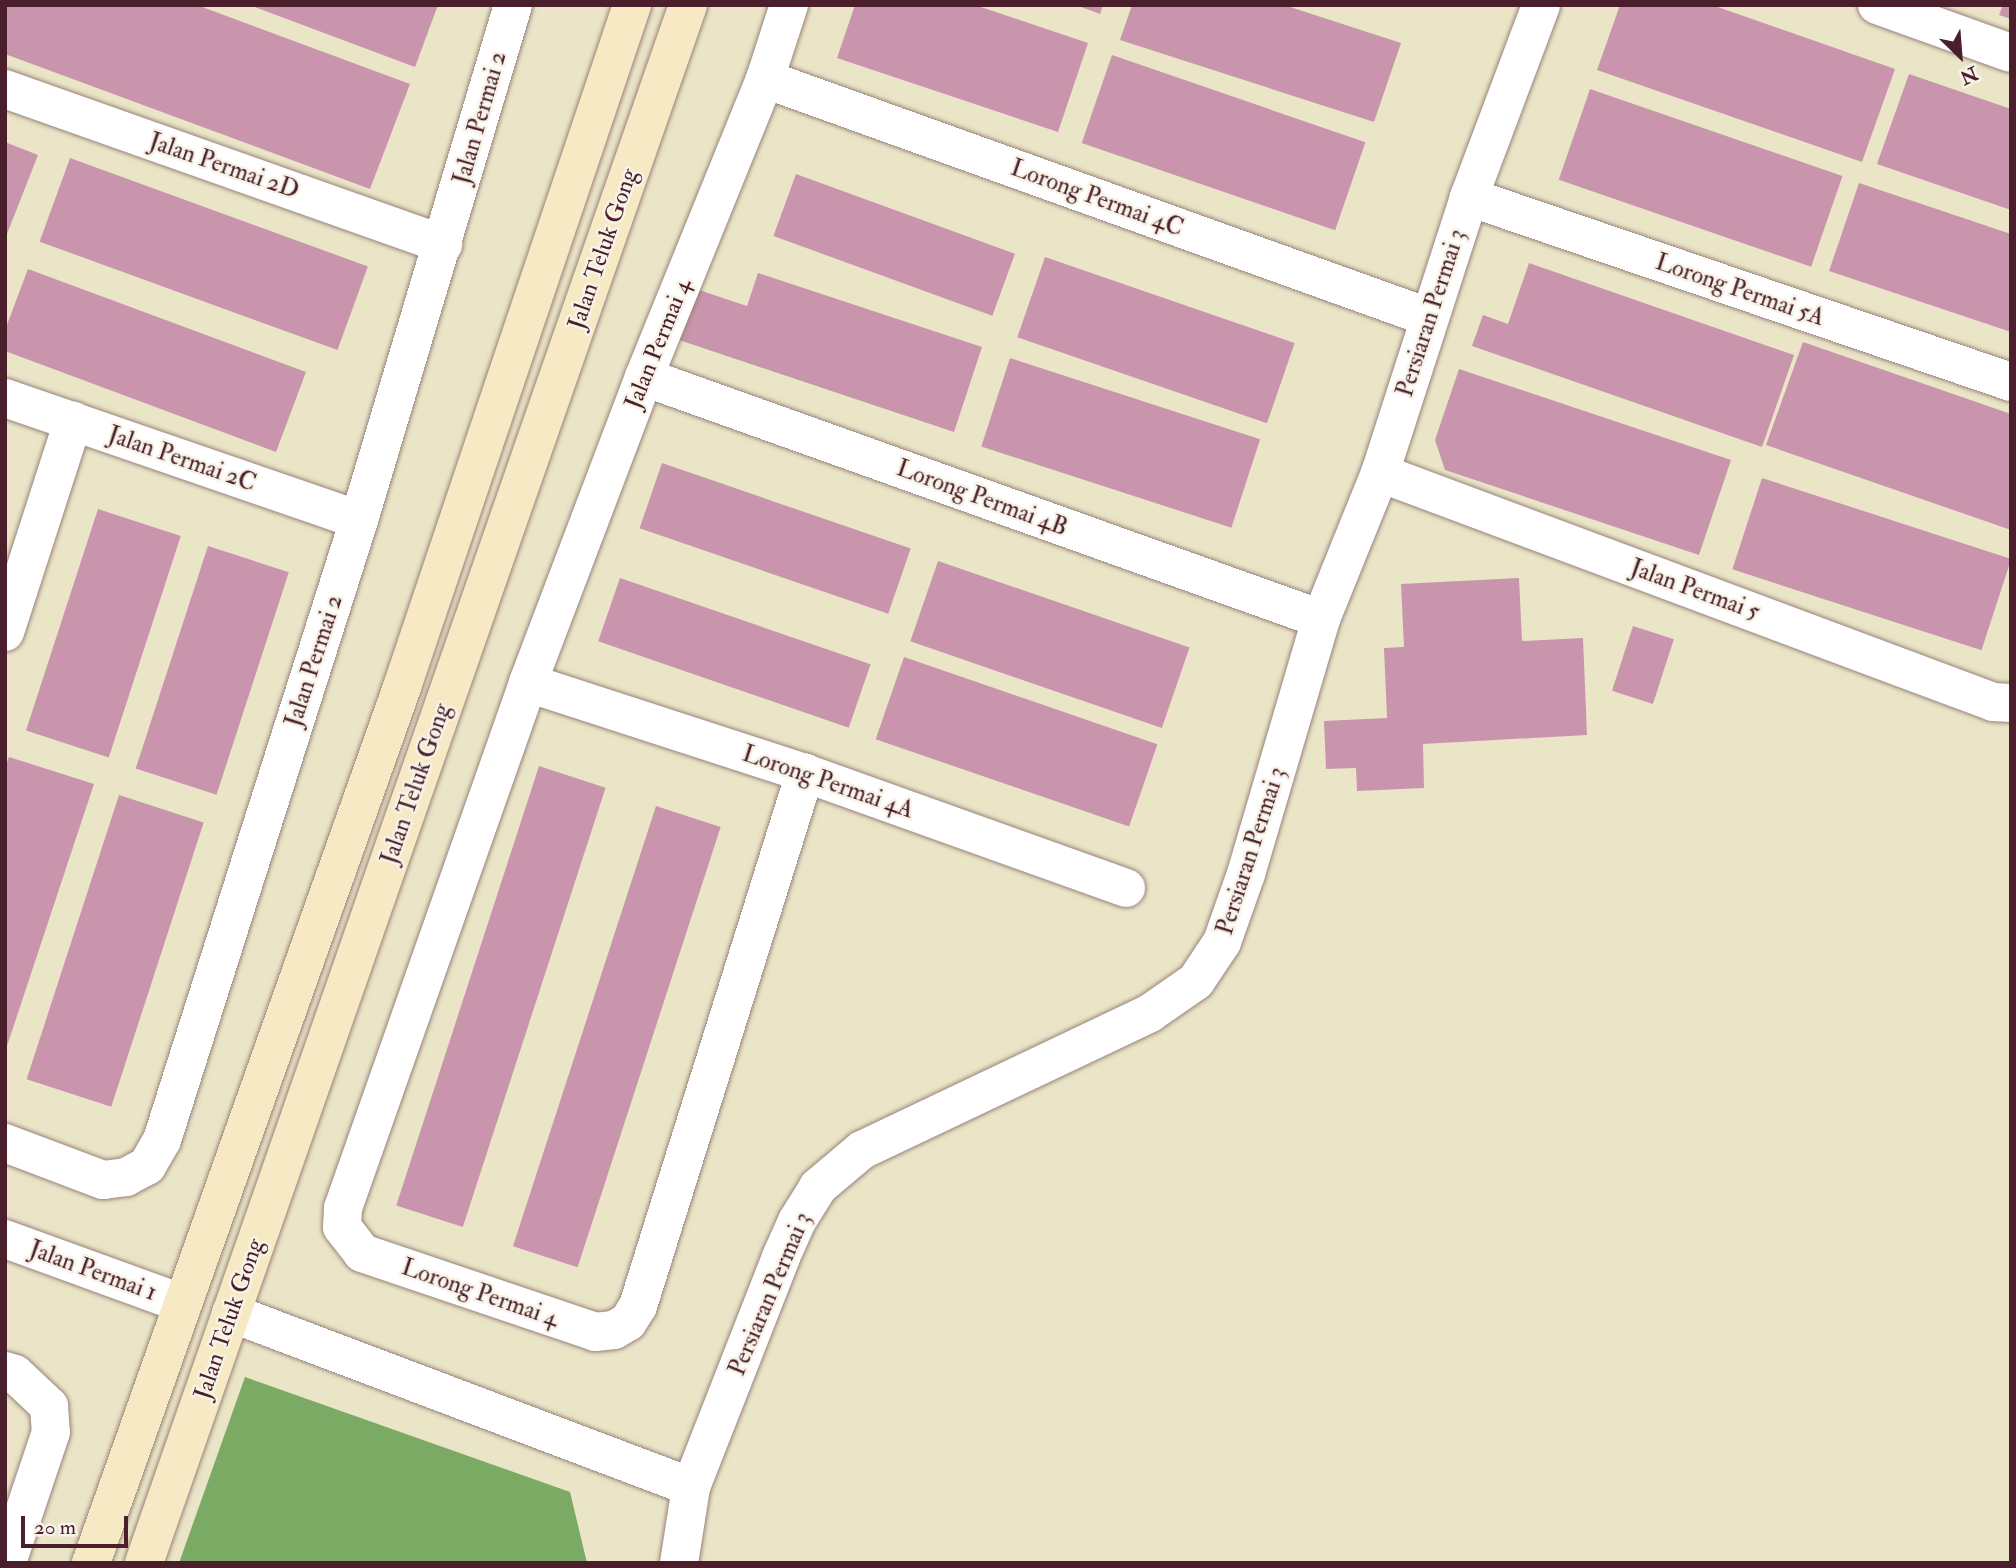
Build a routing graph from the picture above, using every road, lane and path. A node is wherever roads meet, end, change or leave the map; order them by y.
1 (513, 5) edge
2 (632, 5) edge
3 (688, 5) edge
4 (789, 5) edge
5 (1541, 5) edge
6 (1877, 5) edge
7 (2011, 54) edge
8 (765, 79) junction
9 (5, 89) edge
10 (1469, 197) junction
11 (443, 244) junction
12 (1428, 317) junction
13 (644, 377) junction
14 (2011, 382) edge
15 (5, 398) edge
16 (74, 421) junction
17 (1380, 473) junction
18 (359, 520) junction
19 (1321, 619) junction
20 (5, 632) edge
21 (528, 682) junction
22 (2011, 703) edge
23 (805, 773) junction
24 (1126, 888) dead end
25 (5, 1143) edge
26 (5, 1239) edge
27 (181, 1303) junction
28 (231, 1313) junction
29 (5, 1371) edge
30 (691, 1487) junction
31 (7, 1563) edge
32 (91, 1563) edge
33 (144, 1563) edge
34 (679, 1563) edge

1 - 11 street, Jalan Permai 2
2 - 27 main road, Jalan Teluk Gong
3 - 28 main road, Jalan Teluk Gong
4 - 8 street, Jalan Permai 4
5 - 10 street, Persiaran Permai 3
6 - 7 street
8 - 12 street, Lorong Permai 4C
8 - 13 street, Jalan Permai 4
9 - 11 street, Jalan Permai 2D
10 - 12 street, Persiaran Permai 3
10 - 14 street, Lorong Permai 5A
11 - 18 street, Jalan Permai 2
12 - 17 street, Persiaran Permai 3
13 - 19 street, Lorong Permai 4B
13 - 21 street, Jalan Permai 4
15 - 16 street, Jalan Permai 2C
16 - 18 street, Jalan Permai 2C
16 - 20 street
17 - 19 street, Persiaran Permai 3
17 - 22 street, Jalan Permai 5
18 - 25 street, Jalan Permai 2
19 - 30 street, Persiaran Permai 3
21 - 23 street, Lorong Permai 4A
21 - 23 street, Lorong Permai 4
23 - 24 street, Lorong Permai 4A
26 - 27 street, Jalan Permai 1
27 - 32 main road, Jalan Teluk Gong
28 - 30 street
28 - 33 main road, Jalan Teluk Gong
29 - 31 street
30 - 34 street, Persiaran Permai 3

